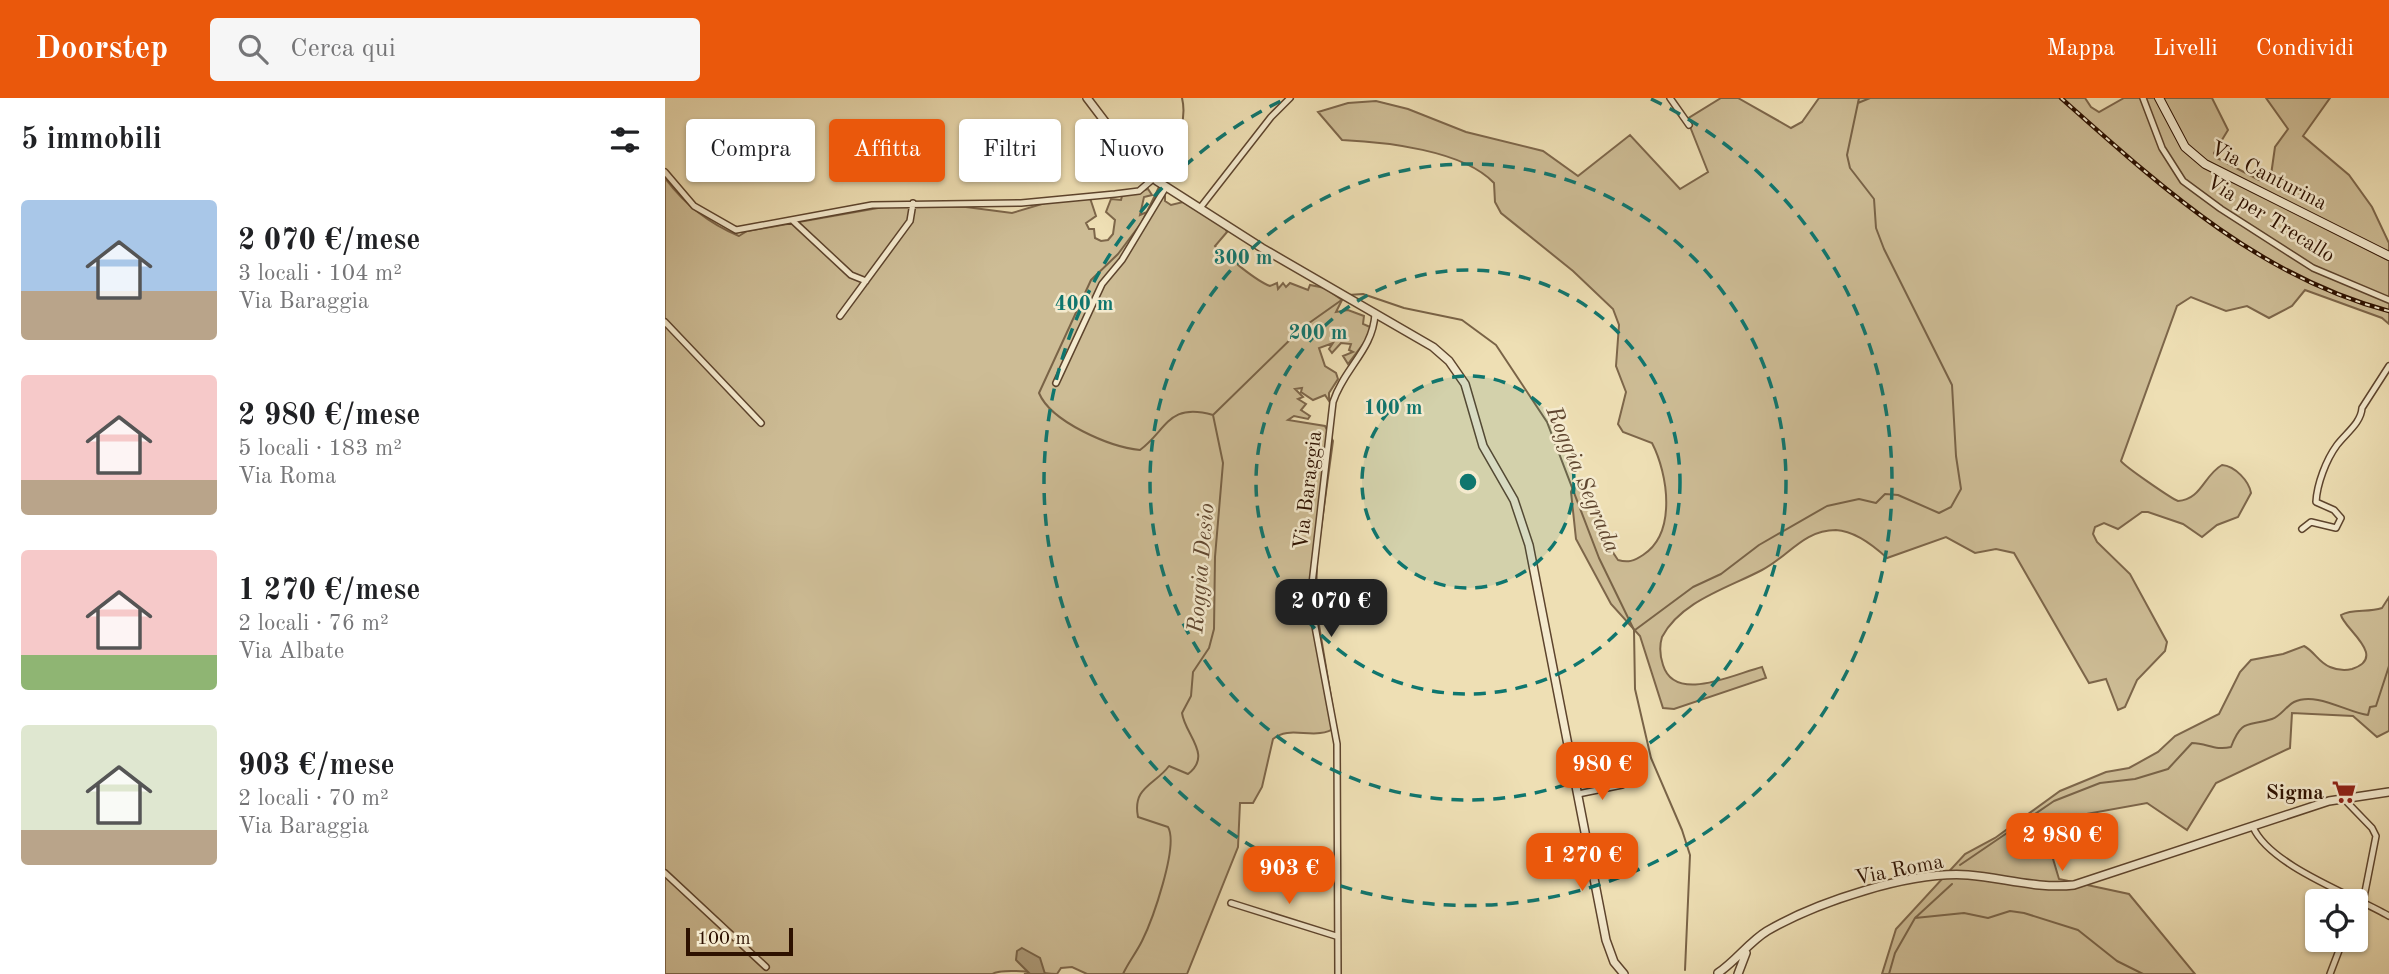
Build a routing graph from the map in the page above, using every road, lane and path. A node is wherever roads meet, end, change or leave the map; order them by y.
1 (1087, 98) edge
2 (1290, 98) edge
3 (1670, 98) edge
4 (2143, 98) edge
5 (2159, 98) edge
6 (1103, 119) edge
7 (1689, 125) dead end
8 (665, 172) edge
9 (1152, 182) edge
10 (1158, 182) edge
11 (1165, 186) junction
12 (913, 202) junction
13 (1200, 208) junction
14 (792, 220) junction
15 (2389, 256) edge
16 (866, 281) junction
17 (2389, 300) edge
18 (1375, 314) junction
19 (841, 316) dead end
20 (665, 322) edge
21 (2389, 366) edge
22 (1056, 383) dead end
23 (761, 422) dead end
24 (2302, 529) dead end
25 (1622, 785) dead end
26 (2389, 792) edge
27 (1577, 794) junction
28 (2343, 798) junction
29 (2253, 827) junction
30 (665, 873) edge
31 (2342, 889) edge
32 (2365, 889) edge
33 (1231, 903) dead end
34 (2368, 903) edge
35 (2389, 916) edge
36 (1336, 936) junction
37 (1750, 947) junction
38 (2338, 952) edge
39 (766, 967) dead end
40 (1338, 974) edge
41 (1625, 974) edge
42 (1719, 974) edge
43 (1738, 974) edge
44 (2330, 974) edge

1 - 6 street
2 - 13 street
3 - 7 street
4 - 17 street, Via per Trecallo
5 - 15 main road, Via Canturina
8 - 14 street
9 - 12 street
10 - 11 street
11 - 13 street
11 - 22 street
12 - 14 street
12 - 16 street
13 - 18 street
14 - 16 street
16 - 19 street
18 - 27 street
18 - 36 street, Via Baraggia
20 - 23 street
21 - 24 street
25 - 27 street
26 - 28 street, Via Roma
27 - 41 street
28 - 29 street, Via Roma
28 - 32 street
29 - 31 street
29 - 37 street, Via Roma
30 - 39 street
33 - 36 street
34 - 35 street
36 - 40 street, Via Baraggia
37 - 42 street, Via Roma
37 - 43 street, Via Roma
38 - 44 street

